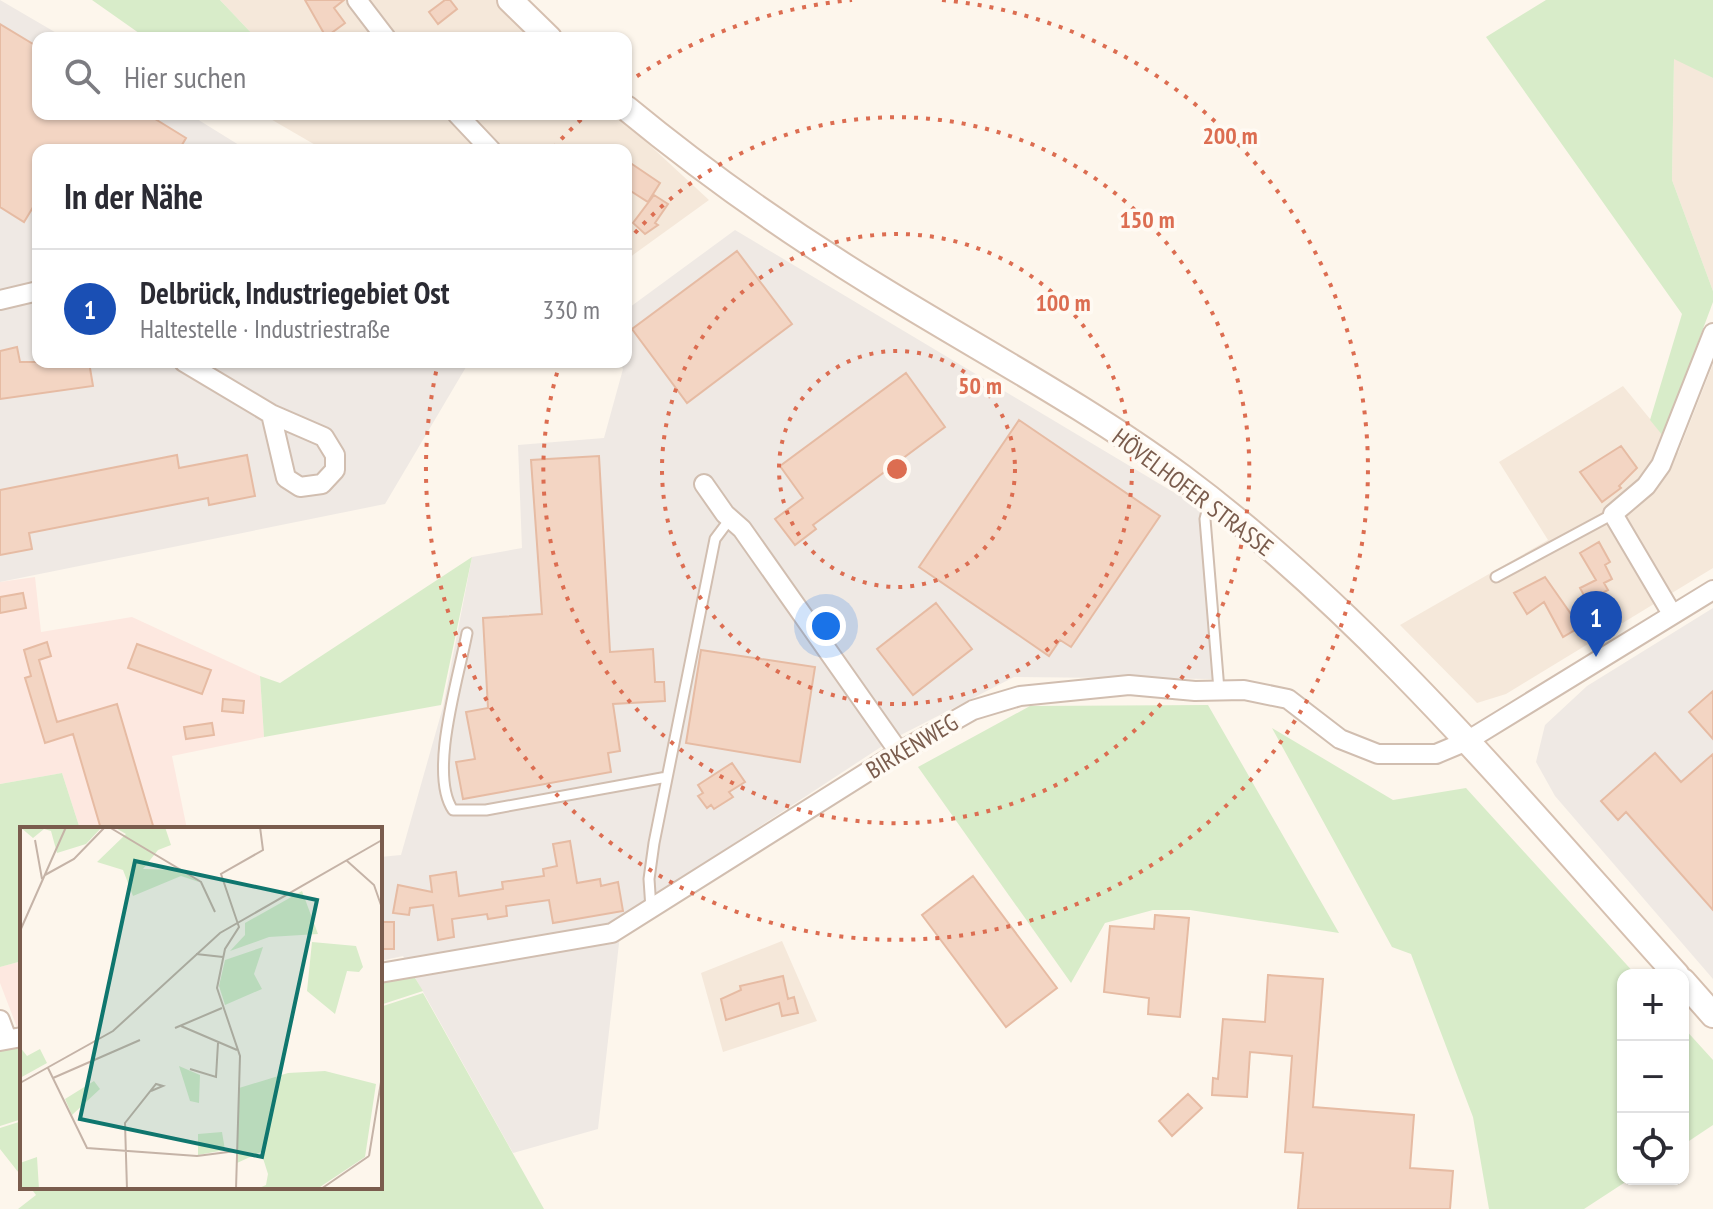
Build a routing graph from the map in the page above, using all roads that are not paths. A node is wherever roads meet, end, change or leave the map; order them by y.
1 (357, 0) edge
2 (510, 0) edge
3 (381, 32) edge
4 (543, 32) edge
5 (632, 113) edge
6 (463, 120) edge
7 (485, 144) edge
8 (32, 292) edge
9 (0, 300) edge
10 (1713, 333) edge
11 (194, 368) edge
12 (271, 414) dead end
13 (704, 484) dead end
14 (1210, 499) junction
15 (1613, 514) junction
16 (727, 517) junction
17 (1496, 577) dead end
18 (1713, 590) edge
19 (1672, 614) junction
20 (467, 633) dead end
21 (1219, 690) junction
22 (1467, 741) junction
23 (899, 752) junction
24 (667, 777) junction
25 (651, 909) junction
26 (1672, 969) edge
27 (382, 973) edge
28 (1689, 988) edge
29 (1713, 1015) edge
30 (0, 1020) edge
31 (10, 1039) edge

1 - 3 street
2 - 4 main road
5 - 14 main road, HÖVELHOFER STRASSE
6 - 7 street
8 - 9 street
10 - 15 street
11 - 12 street
13 - 16 street
14 - 21 lane
14 - 22 main road, HÖVELHOFER STRASSE
15 - 17 lane
15 - 19 street
16 - 23 street
16 - 24 lane
18 - 19 street, BIRKENWEG
19 - 22 street, BIRKENWEG
20 - 24 lane
21 - 22 street, BIRKENWEG
21 - 23 street, BIRKENWEG
22 - 26 main road, HÖVELHOFER STRASSE
23 - 25 street, BIRKENWEG
24 - 25 lane
25 - 27 street, BIRKENWEG
28 - 29 main road
30 - 31 street

